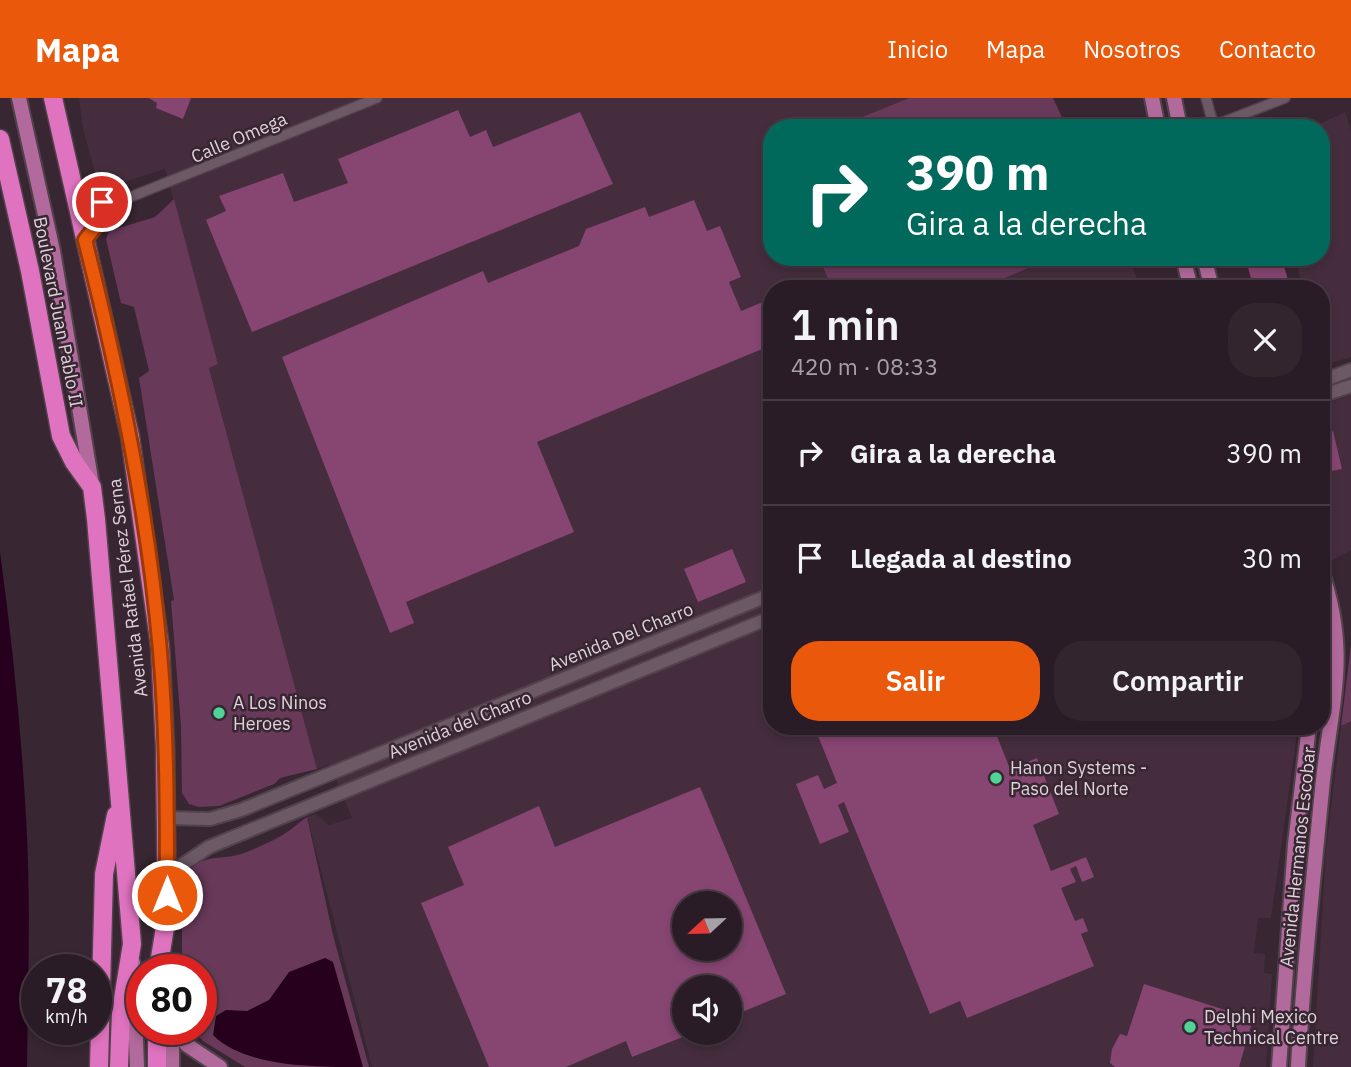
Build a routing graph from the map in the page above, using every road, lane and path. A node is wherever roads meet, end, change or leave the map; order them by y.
1 (19, 98) edge
2 (53, 98) edge
3 (377, 98) edge
4 (1152, 98) edge
5 (1174, 98) edge
6 (1206, 98) edge
7 (1285, 98) edge
8 (352, 102) edge
9 (1156, 119) edge
10 (1178, 119) edge
11 (1212, 119) edge
12 (1231, 119) edge
13 (0, 139) edge
14 (69, 175) junction
15 (113, 204) junction
16 (85, 240) junction
17 (1351, 370) edge
18 (1330, 378) edge
19 (1351, 386) edge
20 (1330, 393) edge
21 (92, 487) junction
22 (1330, 596) edge
23 (763, 598) edge
24 (763, 621) edge
25 (1330, 732) edge
26 (1308, 735) edge
27 (1329, 735) edge
28 (120, 795) junction
29 (167, 818) junction
30 (167, 875) junction
31 (167, 915) junction
32 (132, 944) junction
33 (161, 954) edge
34 (168, 954) edge
35 (157, 1045) edge
36 (173, 1045) edge
37 (187, 1045) edge
38 (99, 1067) edge
39 (119, 1067) edge
40 (138, 1067) edge
41 (157, 1067) edge
42 (172, 1067) edge
43 (220, 1067) edge
44 (1279, 1067) edge
45 (1298, 1067) edge

1 - 21 main road
2 - 14 highway, Avenida Rafael Pérez Serna
3 - 8 street, Calle Omega
4 - 9 main road
5 - 10 main road
6 - 11 street
7 - 12 street
8 - 15 street, Calle Omega
13 - 21 highway, Boulevard Juan Pablo II
14 - 15 street
14 - 16 highway, Avenida Rafael Pérez Serna
15 - 16 street
16 - 29 highway, Avenida Rafael Pérez Serna
17 - 18 street
19 - 20 street
21 - 28 highway, Avenida Rafael Pérez Serna
22 - 25 main road, Avenida Hermanos Escobar
23 - 29 street, Avenida Del Charro
24 - 30 street, Avenida del Charro
26 - 44 main road, Avenida Hermanos Escobar
27 - 45 main road, Avenida Hermanos Escobar
28 - 32 highway, Avenida Rafael Pérez Serna
28 - 38 highway
29 - 30 highway, Avenida Rafael Pérez Serna
30 - 31 highway, Avenida Rafael Pérez Serna
31 - 33 highway, Avenida Rafael Pérez Serna
31 - 34 main road
32 - 39 highway, Avenida Rafael Pérez Serna
32 - 40 main road
35 - 41 highway
36 - 42 main road
37 - 43 main road

